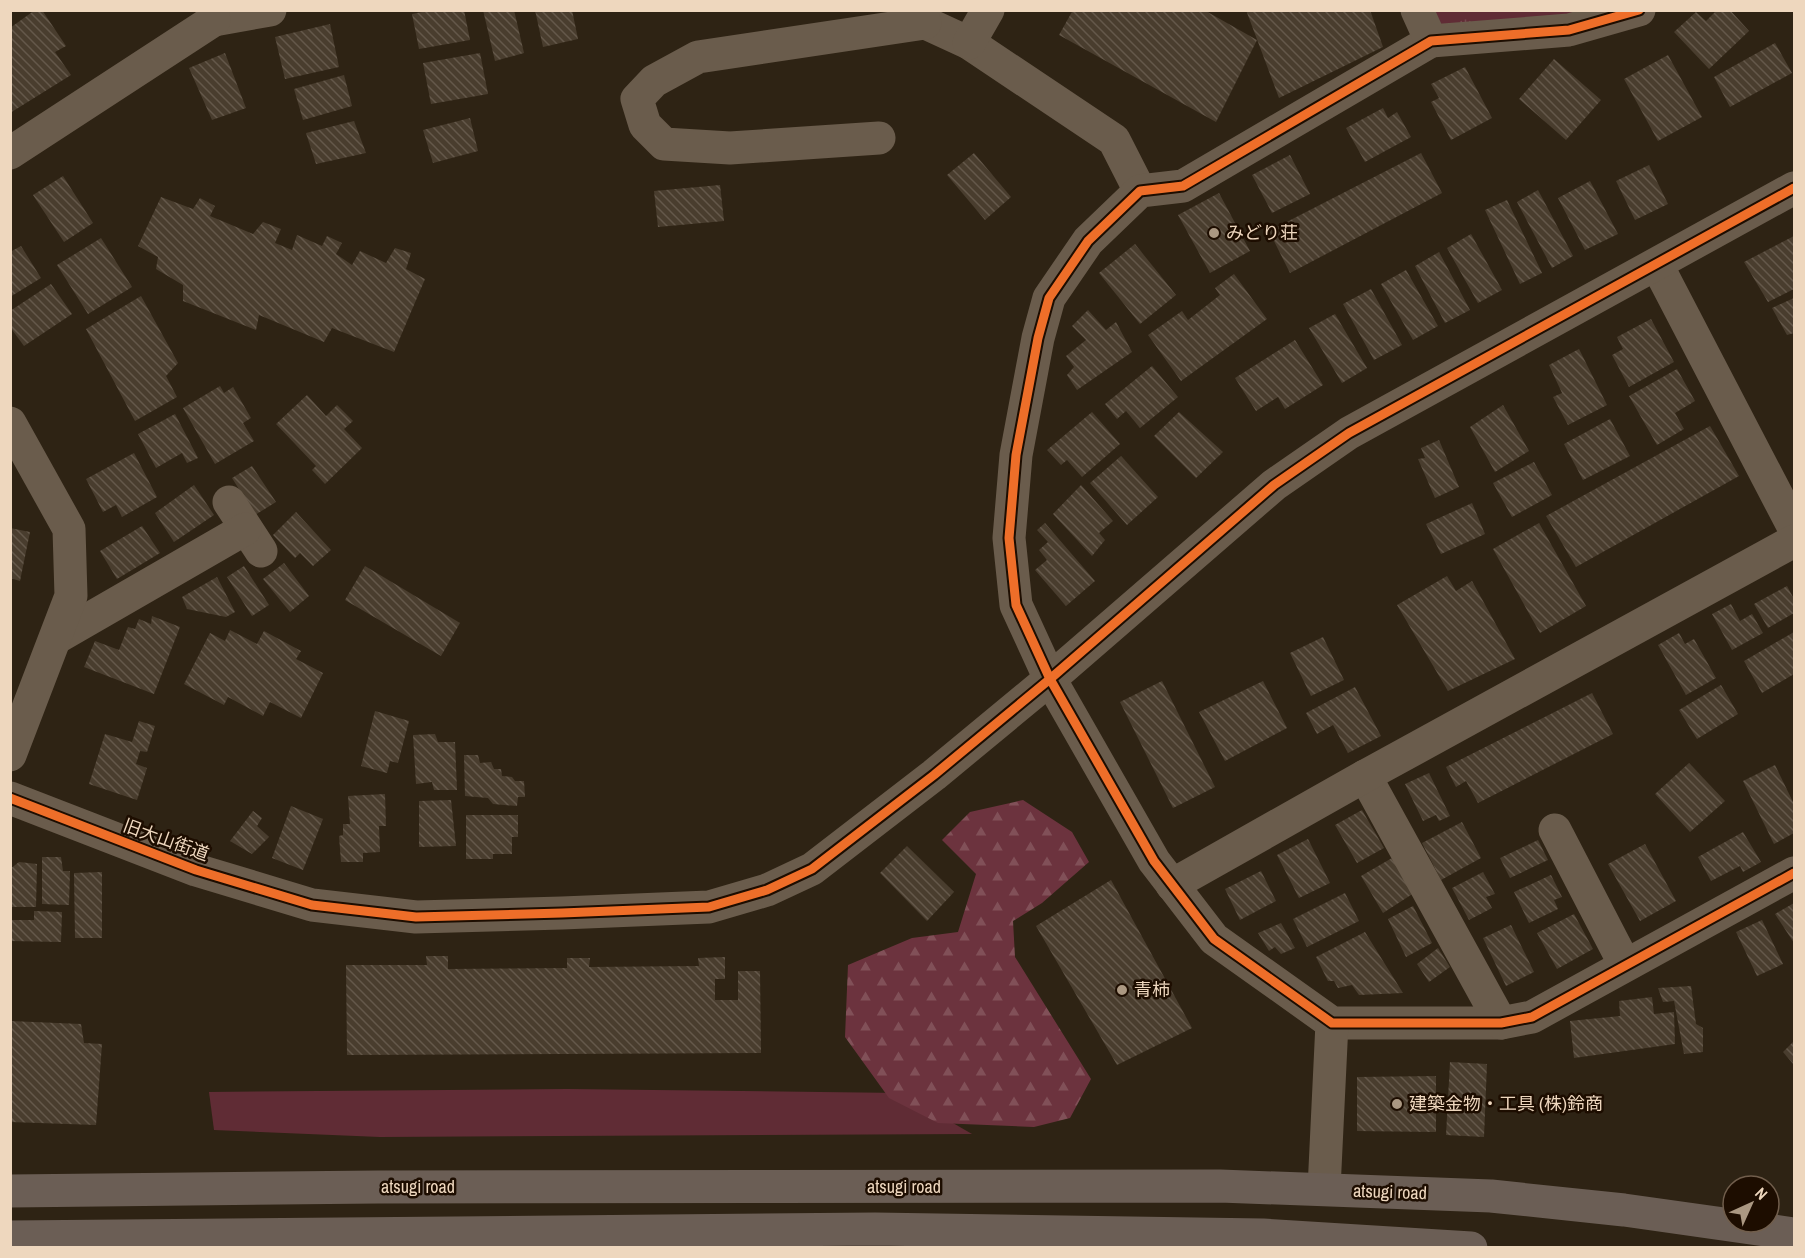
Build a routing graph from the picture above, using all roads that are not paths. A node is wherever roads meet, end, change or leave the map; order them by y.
1 (270, 10) edge
2 (988, 10) edge
3 (1417, 10) edge
4 (1639, 10) edge
5 (213, 15) edge
6 (912, 17) edge
7 (1431, 41) junction
8 (969, 43) junction
9 (879, 138) dead end
10 (10, 153) edge
11 (1794, 188) edge
12 (1140, 191) junction
13 (1657, 265) junction
14 (10, 423) edge
15 (245, 527) dead end
16 (1794, 528) edge
17 (1794, 542) edge
18 (56, 638) junction
19 (1050, 679) junction
20 (10, 755) edge
21 (1365, 776) junction
22 (10, 798) edge
23 (1556, 830) dead end
24 (1794, 873) edge
25 (1172, 885) junction
26 (1625, 965) junction
27 (1332, 1023) junction
28 (1501, 1023) junction
29 (1324, 1189) junction
30 (10, 1191) edge
31 (1794, 1234) edge
32 (10, 1237) edge
33 (1472, 1248) edge

1 - 5 street
2 - 8 street
3 - 7 street
4 - 7 street
5 - 10 street
6 - 8 street
6 - 9 street
7 - 12 street
8 - 12 street
11 - 13 street, 旧大山街道
12 - 19 street
13 - 16 street
13 - 19 street, 旧大山街道
14 - 18 street
15 - 18 street
17 - 21 street
18 - 20 street
19 - 22 street, 旧大山街道
19 - 25 street
21 - 25 street
21 - 28 street
23 - 26 street
24 - 26 street
25 - 27 street
26 - 28 street
27 - 28 street
27 - 29 street
29 - 30 highway, atsugi road
29 - 31 highway, atsugi road
32 - 33 highway

